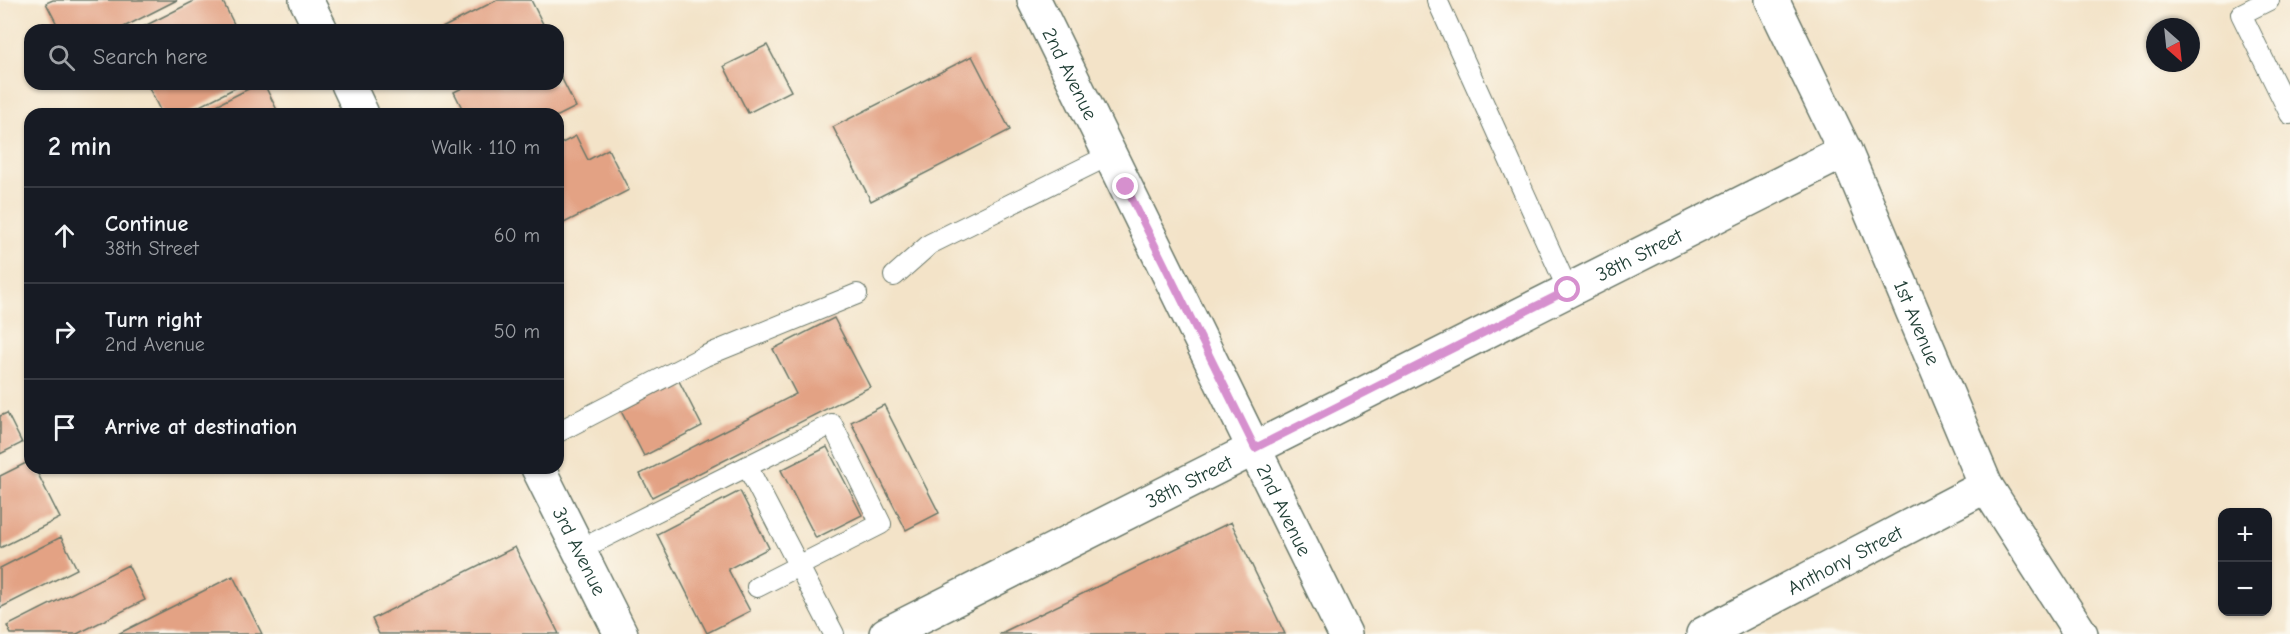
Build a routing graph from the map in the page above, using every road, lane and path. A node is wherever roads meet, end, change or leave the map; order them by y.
1 (306, 0) edge
2 (1034, 0) edge
3 (1437, 0) edge
4 (1772, 0) edge
5 (2269, 0) edge
6 (318, 24) edge
7 (351, 90) edge
8 (359, 108) edge
9 (2290, 114) edge
10 (1845, 150) junction
11 (1110, 155) junction
12 (894, 276) dead end
13 (1568, 290) junction
14 (857, 294) dead end
15 (564, 429) edge
16 (1255, 448) junction
17 (747, 466) junction
18 (541, 474) edge
19 (1986, 486) junction
20 (579, 550) junction
21 (799, 566) junction
22 (757, 587) dead end
23 (2086, 630) edge
24 (621, 634) edge
25 (834, 634) edge
26 (886, 634) edge
27 (1345, 634) edge
28 (1704, 634) edge

1 - 6 street
2 - 11 street, 2nd Avenue
3 - 13 lane
4 - 10 street, 1st Avenue
5 - 9 lane
7 - 8 street
10 - 13 street, 38th Street
10 - 19 street, 1st Avenue
11 - 12 lane
11 - 16 street, 2nd Avenue
13 - 16 street, 38th Street
14 - 15 lane
16 - 26 street, 38th Street
16 - 27 street, 2nd Avenue
17 - 20 lane
17 - 21 lane
17 - 21 lane
18 - 20 street, 3rd Avenue
19 - 23 street, 1st Avenue
19 - 28 street, Anthony Street
20 - 24 street, 3rd Avenue
21 - 22 lane
21 - 25 lane

